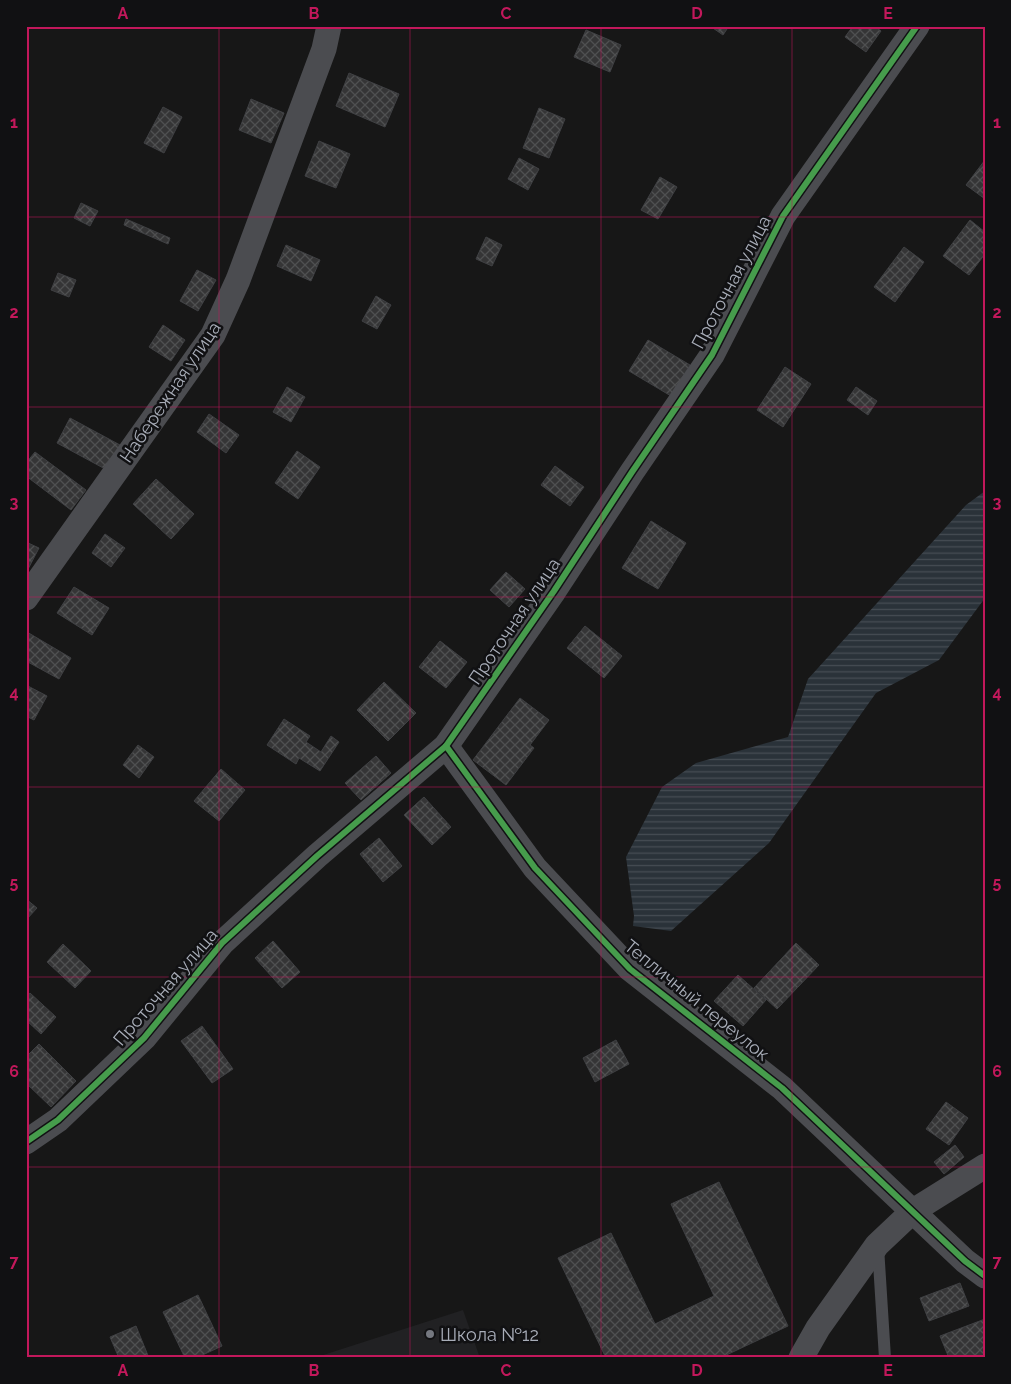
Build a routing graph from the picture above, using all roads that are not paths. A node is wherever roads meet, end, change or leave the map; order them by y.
1 (329, 26) edge
2 (917, 26) edge
3 (26, 598) edge
4 (446, 746) junction
5 (26, 1142) edge
6 (985, 1166) edge
7 (913, 1211) junction
8 (877, 1245) junction
9 (985, 1276) edge
10 (801, 1358) edge
11 (885, 1358) edge

1 - 3 street, Набережная улица
2 - 4 street, Проточная улица
4 - 5 street, Проточная улица
4 - 7 street, Тепличный переулок
6 - 7 street
7 - 8 street
7 - 9 street, Тепличный переулок
8 - 10 street
8 - 11 lane

